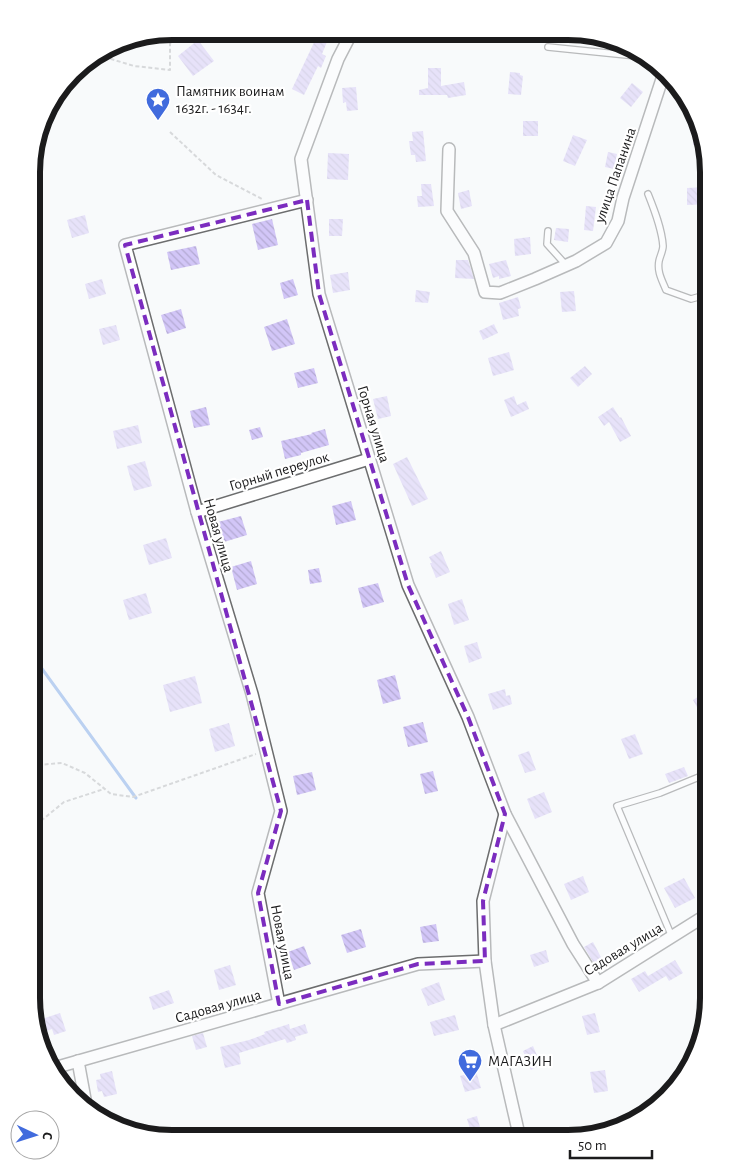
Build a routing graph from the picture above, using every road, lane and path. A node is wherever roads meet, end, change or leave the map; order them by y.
1 (172, 40) edge
2 (348, 40) edge
3 (548, 47) dead end
4 (629, 55) edge
5 (107, 58) edge
6 (662, 80) edge
7 (170, 132) dead end
8 (449, 149) dead end
9 (648, 194) dead end
10 (301, 201) junction
11 (277, 207) junction
12 (548, 231) dead end
13 (566, 266) junction
14 (700, 296) edge
15 (369, 459) junction
16 (197, 512) junction
17 (266, 751) junction
18 (40, 765) edge
19 (699, 777) dead end
20 (104, 789) junction
21 (505, 814) junction
22 (40, 822) edge
23 (700, 919) edge
24 (672, 937) junction
25 (485, 961) junction
26 (598, 983) junction
27 (279, 1004) junction
28 (494, 1025) junction
29 (78, 1061) junction
30 (60, 1066) edge
31 (84, 1096) edge
32 (518, 1130) edge

1 - 5 path
2 - 10 street, Горная улица
3 - 4 lane
6 - 13 street, улица Папанина
7 - 11 path
8 - 13 street, улица Папанина
9 - 14 lane
10 - 11 street, Новая улица
10 - 15 street, Горная улица
11 - 16 street, Новая улица
12 - 13 lane
15 - 16 street, Горный переулок
15 - 21 street, Горная улица
16 - 17 street, Новая улица
17 - 20 path
17 - 27 street, Новая улица
18 - 20 path
19 - 24 lane
20 - 22 path
21 - 25 street
21 - 26 street, Горная улица
23 - 24 street, Садовая улица
24 - 26 street, Садовая улица
25 - 27 street, Садовая улица
25 - 28 street
26 - 28 street, Садовая улица
27 - 29 street, Садовая улица
28 - 32 street
29 - 30 street, Садовая улица
29 - 31 street

